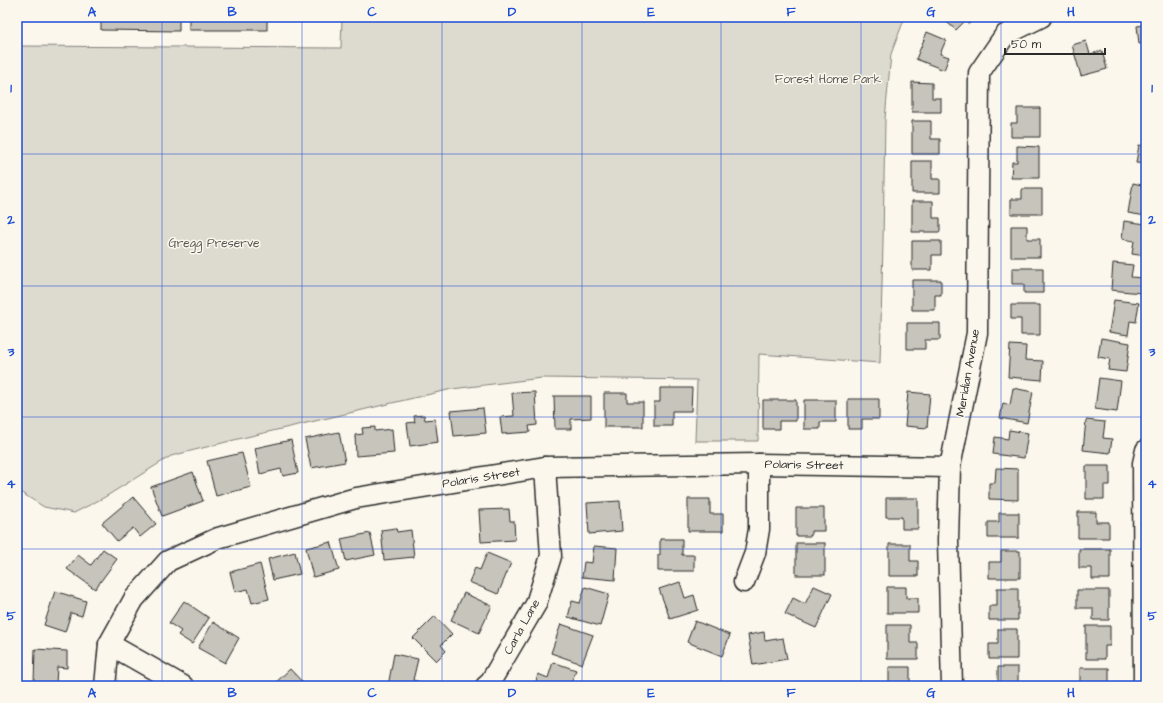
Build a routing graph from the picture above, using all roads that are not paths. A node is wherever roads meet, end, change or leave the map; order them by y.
1 (1041, 17) edge
2 (1146, 450) edge
3 (759, 464) junction
4 (544, 467) junction
5 (950, 467) junction
6 (744, 582) dead end
7 (109, 644) junction
8 (105, 686) edge
9 (183, 686) edge
10 (486, 686) edge
11 (952, 686) edge
12 (1144, 686) edge

1 - 5 street, Meridian Avenue
2 - 12 street
3 - 4 street, Polaris Street
3 - 5 street, Polaris Street
3 - 6 street
4 - 7 street, Polaris Street
4 - 10 street, Carla Lane
5 - 11 street, Meridian Avenue
7 - 8 street, Polaris Street
7 - 9 street

